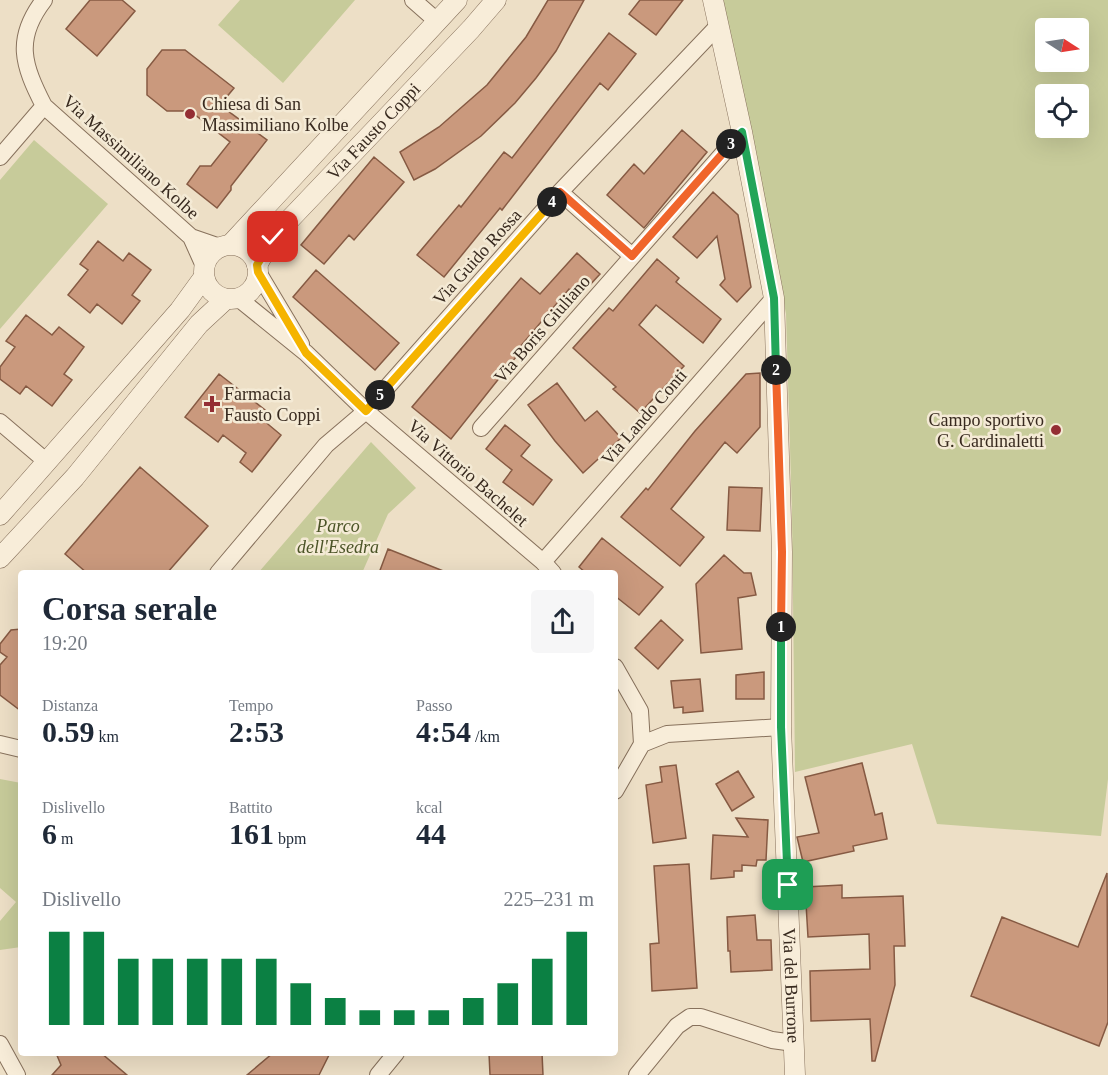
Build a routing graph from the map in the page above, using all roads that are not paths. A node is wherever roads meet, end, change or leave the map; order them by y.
1 (44, 0) edge
2 (413, 0) edge
3 (457, 0) edge
4 (496, 0) edge
5 (713, 0) edge
6 (438, 22) junction
7 (718, 26) junction
8 (44, 106) junction
9 (742, 132) junction
10 (0, 157) edge
11 (560, 192) junction
12 (191, 237) junction
13 (226, 245) junction
14 (632, 256) junction
15 (258, 269) junction
16 (204, 272) junction
17 (232, 298) junction
18 (774, 298) junction
19 (306, 353) junction
20 (366, 411) junction
21 (0, 422) edge
22 (481, 428) dead end
23 (46, 462) junction
24 (0, 515) edge
25 (0, 558) edge
26 (548, 568) edge
27 (221, 570) edge
28 (618, 671) edge
29 (781, 727) junction
30 (0, 744) edge
31 (642, 744) junction
32 (18, 748) edge
33 (618, 786) edge
34 (794, 1043) junction
35 (0, 1044) edge
36 (394, 1056) edge
37 (17, 1075) edge
38 (378, 1075) edge
39 (638, 1075) edge
40 (795, 1075) edge

1 - 8 street
2 - 6 street
3 - 6 street, Via Fausto Coppi
4 - 15 street, Via Fausto Coppi
5 - 7 street, Via del Burrone
6 - 13 street, Via Fausto Coppi
7 - 9 street, Via del Burrone
7 - 11 street, Via Guido Rossa
8 - 10 street
8 - 12 street, Via Massimiliano Kolbe
9 - 14 street, Via Boris Giuliano
9 - 18 street, Via del Burrone
11 - 14 street
11 - 20 street, Via Guido Rossa
12 - 13 street, Via Massimiliano Kolbe
12 - 16 street, Via Massimiliano Kolbe
13 - 15 street
13 - 16 street, Via Fausto Coppi
14 - 22 street, Via Boris Giuliano
15 - 17 street, Via Fausto Coppi
15 - 19 street, Via Vittorio Bachelet
16 - 17 street
16 - 23 street, Via Fausto Coppi
17 - 19 street, Via Vittorio Bachelet
17 - 25 street, Via Fausto Coppi
18 - 26 street, Via Lando Conti
18 - 29 street, Via del Burrone
19 - 20 street, Via Vittorio Bachelet
20 - 26 street, Via Vittorio Bachelet
20 - 27 street, Via Guido Rossa
21 - 23 street
23 - 24 street, Via Fausto Coppi
28 - 31 street
29 - 31 street
29 - 34 street, Via del Burrone
30 - 32 street
31 - 33 street
34 - 39 street
34 - 40 street, Via del Burrone
35 - 37 street
36 - 38 street

